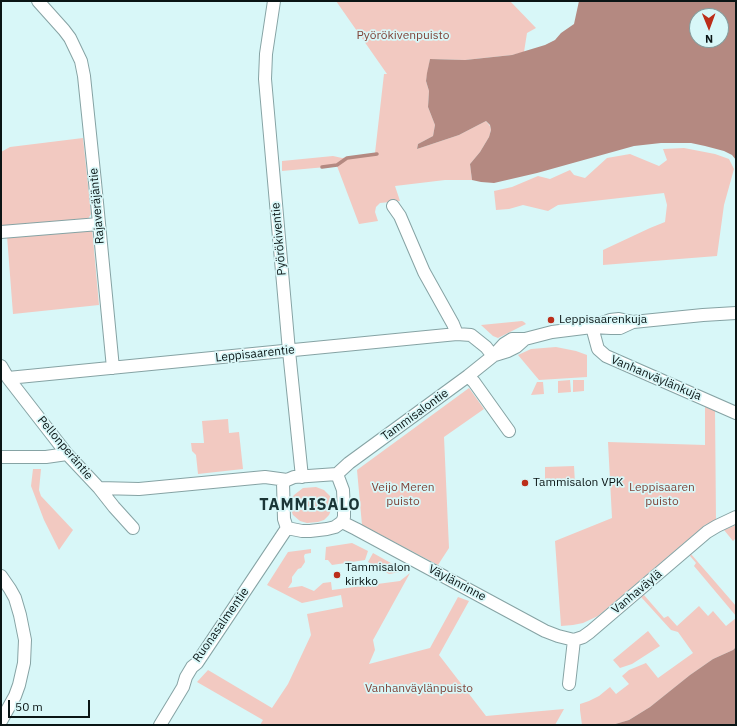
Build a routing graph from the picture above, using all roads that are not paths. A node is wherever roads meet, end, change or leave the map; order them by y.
1 (38, 1) edge
2 (274, 1) edge
3 (393, 206) dead end
4 (99, 224) junction
5 (1, 232) edge
6 (736, 313) edge
7 (592, 327) junction
8 (457, 334) junction
9 (289, 351) junction
10 (494, 356) junction
11 (1, 366) edge
12 (113, 368) junction
13 (468, 376) junction
14 (8, 378) junction
15 (736, 412) edge
16 (509, 431) dead end
17 (67, 454) junction
18 (1, 457) edge
19 (337, 474) junction
20 (302, 476) junction
21 (287, 480) junction
22 (99, 488) junction
23 (736, 517) edge
24 (342, 522) junction
25 (133, 528) dead end
26 (287, 528) junction
27 (1, 576) edge
28 (574, 640) junction
29 (569, 684) dead end
30 (1, 721) edge
31 (160, 725) edge

1 - 4 street, Rajaveräjäntie
2 - 9 street, Pyörökiventie
3 - 8 street
4 - 5 street
4 - 12 street, Rajaveräjäntie
6 - 7 street, Tammisalontie
7 - 10 street, Tammisalontie
7 - 15 street, Vanhanväylänkuja
8 - 9 street, Leppisaarentie
8 - 10 street, Leppisaarentie
9 - 12 street, Leppisaarentie
9 - 20 street, Pyörökiventie
10 - 13 street, Tammisalontie
11 - 14 street, Pellonperäntie
12 - 14 street, Leppisaarentie
13 - 16 street
13 - 19 street, Tammisalontie
14 - 17 street, Pellonperäntie
17 - 18 street
17 - 22 street, Pellonperäntie
19 - 20 street
19 - 24 street
20 - 21 street
21 - 22 street
21 - 26 street
22 - 25 street, Pellonperäntie
23 - 28 street, Vanhaväylä
24 - 26 street
24 - 28 street, Väylänrinne
26 - 31 street, Ruonasalmentie
27 - 30 street
28 - 29 street

